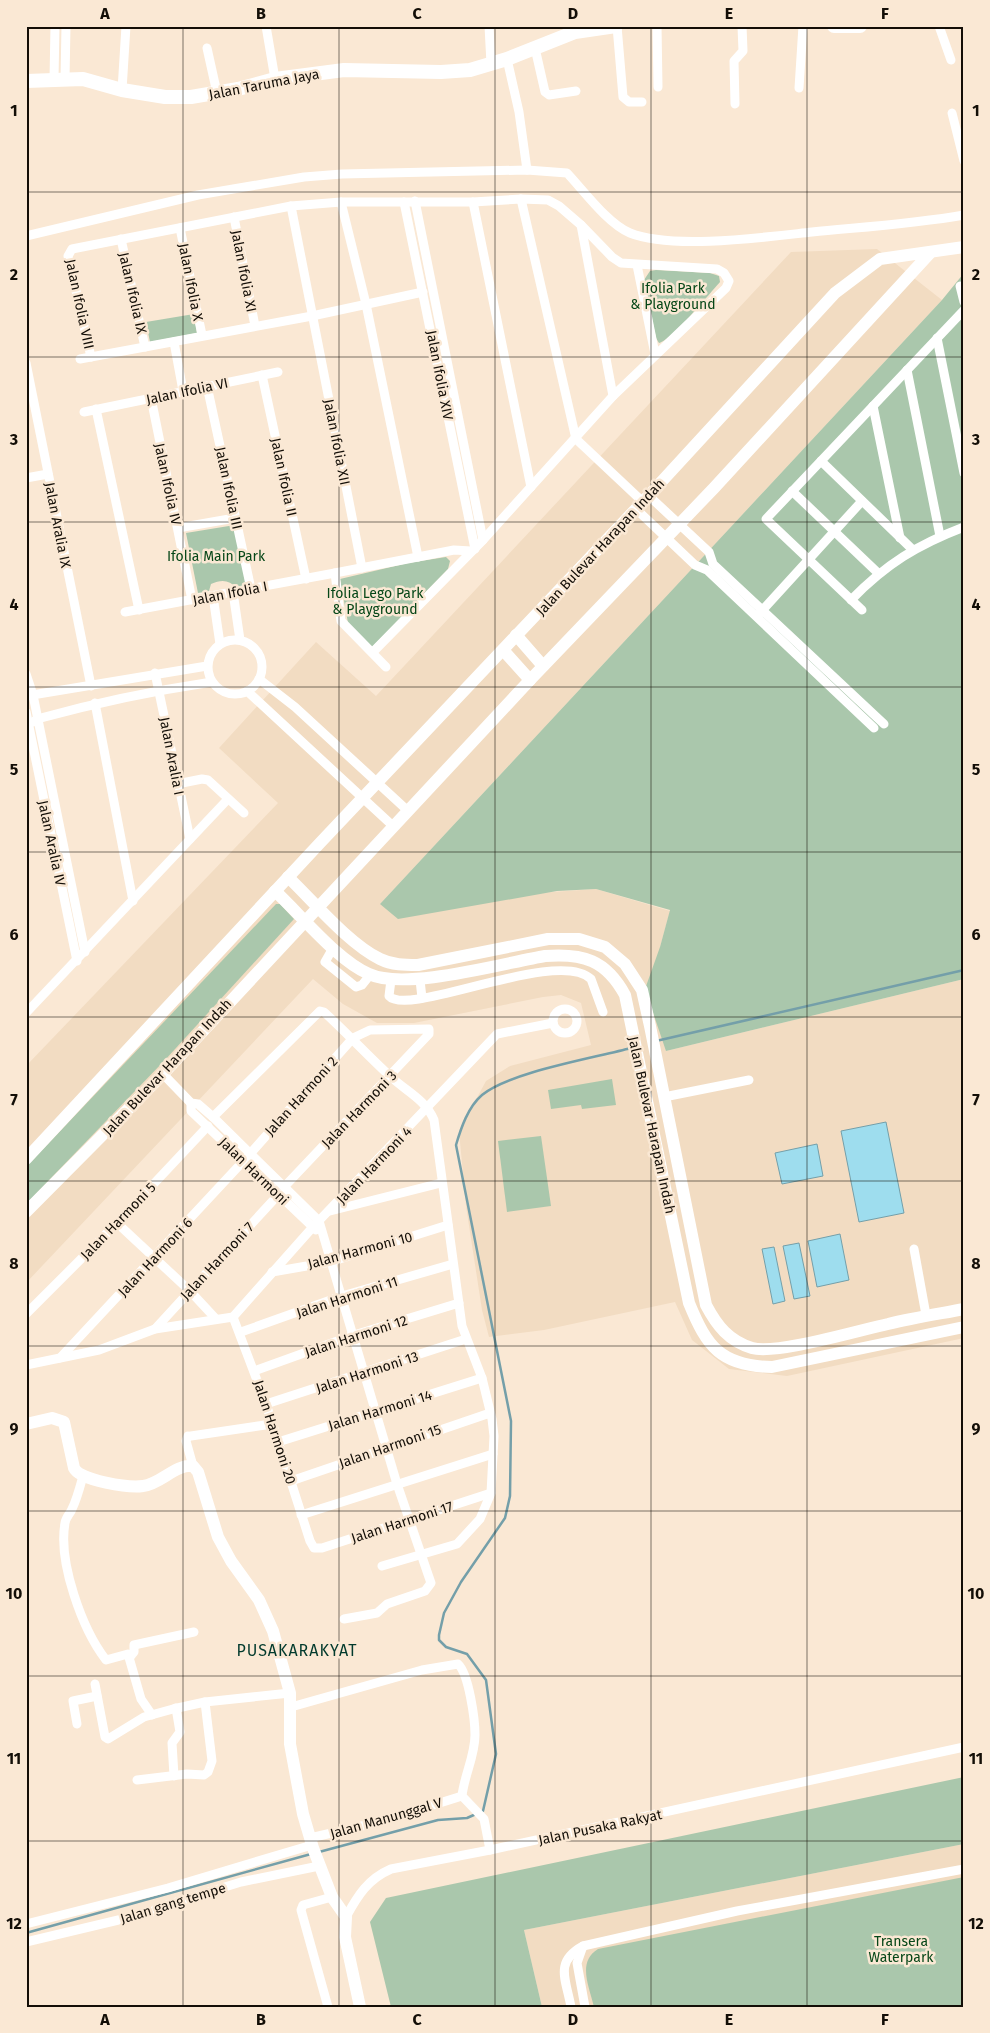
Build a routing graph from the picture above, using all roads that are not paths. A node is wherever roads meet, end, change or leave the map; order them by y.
1 (126, 26) edge
2 (266, 26) edge
3 (489, 26) edge
4 (616, 26) edge
5 (657, 26) edge
6 (742, 26) edge
7 (803, 26) edge
8 (834, 26) edge
9 (939, 26) edge
10 (852, 27) edge
11 (55, 28) edge
12 (66, 28) edge
13 (207, 48) dead end
14 (535, 48) junction
15 (506, 59) junction
16 (951, 60) dead end
17 (490, 64) junction
18 (60, 79) junction
19 (275, 79) junction
20 (26, 81) edge
21 (658, 87) dead end
22 (799, 88) dead end
23 (122, 90) junction
24 (576, 92) dead end
25 (217, 93) junction
26 (642, 102) dead end
27 (735, 104) dead end
28 (952, 113) dead end
29 (964, 161) edge
30 (527, 170) junction
31 (520, 199) junction
32 (415, 201) junction
33 (342, 202) junction
34 (404, 202) junction
35 (473, 202) junction
36 (291, 206) junction
37 (964, 215) edge
38 (234, 217) junction
39 (581, 225) junction
40 (180, 228) junction
41 (26, 236) edge
42 (121, 239) junction
43 (964, 247) edge
44 (930, 252) junction
45 (637, 265) junction
46 (960, 286) dead end
47 (423, 292) junction
48 (964, 302) edge
49 (366, 304) junction
50 (964, 310) edge
51 (312, 316) junction
52 (255, 326) junction
53 (202, 336) junction
54 (937, 338) junction
55 (174, 342) junction
56 (145, 347) junction
57 (655, 354) junction
58 (91, 357) junction
59 (80, 359) dead end
60 (26, 363) edge
61 (907, 370) junction
62 (278, 372) dead end
63 (262, 375) junction
64 (207, 386) junction
65 (183, 391) junction
66 (614, 396) junction
67 (151, 398) junction
68 (873, 406) junction
69 (96, 409) junction
70 (84, 412) dead end
71 (576, 439) junction
72 (820, 461) junction
73 (964, 473) edge
74 (48, 474) junction
75 (26, 478) edge
76 (531, 487) junction
77 (792, 491) junction
78 (862, 501) junction
79 (642, 502) junction
80 (235, 518) junction
81 (679, 524) junction
82 (964, 527) edge
83 (178, 528) junction
84 (834, 531) junction
85 (940, 536) junction
86 (666, 538) junction
87 (900, 538) junction
88 (483, 540) junction
89 (473, 550) junction
90 (913, 550) junction
91 (418, 557) junction
92 (808, 560) junction
93 (710, 567) junction
94 (362, 568) junction
95 (335, 573) junction
96 (878, 573) junction
97 (306, 579) junction
98 (250, 589) junction
99 (233, 592) junction
100 (213, 596) junction
101 (192, 600) junction
102 (851, 600) junction
103 (139, 610) junction
104 (862, 610) dead end
105 (125, 612) dead end
106 (760, 613) junction
107 (516, 635) junction
108 (240, 640) junction
109 (220, 644) junction
110 (503, 650) junction
111 (373, 652) junction
112 (207, 666) junction
113 (543, 666) junction
114 (386, 667) dead end
115 (155, 673) junction
116 (259, 680) junction
117 (530, 680) junction
118 (212, 682) junction
119 (91, 686) junction
120 (28, 687) edge
121 (158, 690) junction
122 (247, 691) junction
123 (95, 703) junction
124 (26, 712) edge
125 (37, 719) junction
126 (884, 724) dead end
127 (27, 726) edge
128 (874, 728) dead end
129 (377, 783) junction
130 (177, 784) junction
131 (364, 797) junction
132 (228, 799) junction
133 (407, 810) junction
134 (244, 813) dead end
135 (393, 826) junction
136 (190, 839) junction
137 (288, 877) junction
138 (276, 891) junction
139 (133, 901) junction
140 (318, 907) junction
141 (306, 920) junction
142 (334, 948) junction
143 (85, 952) junction
144 (545, 956) junction
145 (77, 960) junction
146 (599, 963) junction
147 (548, 971) junction
148 (370, 975) junction
149 (589, 976) junction
150 (390, 980) junction
151 (420, 980) junction
152 (422, 998) junction
153 (27, 1010) edge
154 (602, 1012) dead end
155 (553, 1024) dead end
156 (353, 1038) junction
157 (162, 1074) junction
158 (390, 1076) junction
159 (749, 1080) dead end
160 (664, 1097) junction
161 (191, 1103) junction
162 (429, 1108) junction
163 (213, 1118) junction
164 (208, 1126) junction
165 (674, 1150) junction
166 (658, 1153) junction
167 (246, 1158) junction
168 (26, 1159) edge
169 (441, 1183) junction
170 (285, 1186) junction
171 (279, 1194) junction
172 (330, 1211) junction
173 (26, 1212) edge
174 (319, 1221) junction
175 (117, 1223) junction
176 (448, 1225) junction
177 (312, 1228) junction
178 (322, 1234) junction
179 (914, 1250) dead end
180 (154, 1259) junction
181 (330, 1262) junction
182 (453, 1264) junction
183 (272, 1272) junction
184 (698, 1275) junction
185 (684, 1278) junction
186 (190, 1291) junction
187 (342, 1296) junction
188 (459, 1303) junction
189 (964, 1309) edge
190 (26, 1314) edge
191 (926, 1315) junction
192 (234, 1317) junction
193 (216, 1319) junction
194 (964, 1327) edge
195 (155, 1329) junction
196 (241, 1332) junction
197 (354, 1335) junction
198 (466, 1339) junction
199 (60, 1358) junction
200 (26, 1365) edge
201 (254, 1371) junction
202 (363, 1373) junction
203 (482, 1378) junction
204 (266, 1404) junction
205 (376, 1411) junction
206 (490, 1413) junction
207 (26, 1424) edge
208 (272, 1424) junction
209 (278, 1442) junction
210 (386, 1447) junction
211 (493, 1454) junction
212 (193, 1466) junction
213 (82, 1476) junction
214 (291, 1481) junction
215 (397, 1484) junction
216 (491, 1493) junction
217 (301, 1516) junction
218 (409, 1519) junction
219 (314, 1548) joint
220 (420, 1556) junction
221 (382, 1566) dead end
222 (344, 1619) dead end
223 (194, 1632) dead end
224 (130, 1657) junction
225 (95, 1684) dead end
226 (290, 1693) junction
227 (98, 1696) junction
228 (205, 1702) junction
229 (291, 1707) junction
230 (176, 1708) junction
231 (152, 1715) junction
232 (77, 1724) dead end
233 (964, 1747) edge
234 (174, 1776) junction
235 (137, 1780) dead end
236 (462, 1796) junction
237 (312, 1844) junction
238 (490, 1850) junction
239 (319, 1864) junction
240 (964, 1869) edge
241 (332, 1897) junction
242 (346, 1917) junction
243 (26, 1924) edge
244 (26, 1942) edge
245 (583, 1946) junction
246 (328, 2007) edge
247 (360, 2007) edge
248 (571, 2007) edge
249 (585, 2007) edge

1 - 23 street
2 - 19 street
3 - 17 street
4 - 14 main road, Jalan Taruma Jaya
4 - 26 street
5 - 21 street
6 - 27 street
7 - 22 street
8 - 10 main road
9 - 16 street
11 - 12 street
11 - 18 street
12 - 18 street
13 - 25 street
14 - 15 main road, Jalan Taruma Jaya
14 - 24 street
15 - 17 main road, Jalan Taruma Jaya
15 - 30 street
17 - 19 main road, Jalan Taruma Jaya
18 - 20 main road, Jalan Taruma Jaya
18 - 23 main road, Jalan Taruma Jaya
19 - 25 main road, Jalan Taruma Jaya
23 - 25 main road, Jalan Taruma Jaya
28 - 29 street
30 - 37 street
30 - 41 street
31 - 35 street
31 - 39 street
31 - 71 street
32 - 34 street
32 - 35 street
32 - 88 street, Jalan Ifolia XIV
33 - 34 street
33 - 36 street
33 - 49 street
34 - 47 street, Jalan Ifolia XIV
35 - 76 street
36 - 38 street
36 - 51 street, Jalan Ifolia XII
38 - 40 street
38 - 52 street, Jalan Ifolia XI
39 - 45 street
39 - 66 street
40 - 42 street
40 - 53 street, Jalan Ifolia X
42 - 56 street, Jalan Ifolia IX
42 - 58 street, Jalan Ifolia VIII
43 - 44 street, Jalan Bulevar Harapan Indah
44 - 79 street, Jalan Bulevar Harapan Indah
44 - 81 street, Jalan Bulevar Harapan Indah
45 - 57 street
45 - 57 street
46 - 48 street
47 - 49 street
47 - 89 street, Jalan Ifolia XIV
49 - 51 street
49 - 91 street
50 - 54 street
51 - 52 street
51 - 94 street, Jalan Ifolia XII
52 - 53 street
53 - 55 street
54 - 61 street
54 - 73 street
55 - 56 street
55 - 65 street
56 - 58 street
57 - 66 street
58 - 59 street
60 - 74 street, Jalan Aralia IX
61 - 68 street
61 - 85 street
62 - 63 street, Jalan Ifolia VI
63 - 64 street, Jalan Ifolia VI
63 - 97 street, Jalan Ifolia II
64 - 65 street, Jalan Ifolia VI
64 - 80 street, Jalan Ifolia III
65 - 67 street, Jalan Ifolia VI
66 - 71 street
67 - 69 street, Jalan Ifolia VI
67 - 83 street, Jalan Ifolia IV
68 - 72 street
68 - 87 street
69 - 70 street, Jalan Ifolia VI
69 - 103 street
71 - 76 street
71 - 79 street
72 - 77 street
72 - 78 street
74 - 75 street
74 - 119 street, Jalan Aralia IX
76 - 88 street
77 - 84 street
77 - 92 street
78 - 84 street
78 - 87 street
79 - 81 street
79 - 86 street
79 - 107 street, Jalan Bulevar Harapan Indah
80 - 83 street
80 - 98 street, Jalan Ifolia III
81 - 86 street, Jalan Bulevar Harapan Indah
81 - 93 street
82 - 85 street
83 - 101 street, Jalan Ifolia IV
84 - 92 street
84 - 96 street
85 - 90 street
86 - 93 street
86 - 113 street, Jalan Bulevar Harapan Indah
87 - 90 street
88 - 89 street
89 - 91 street, Jalan Ifolia I
89 - 111 street
90 - 96 street
91 - 94 street, Jalan Ifolia I
92 - 102 street
92 - 106 street
93 - 106 street
94 - 95 street, Jalan Ifolia I
95 - 97 street, Jalan Ifolia I
95 - 111 street
96 - 102 street
97 - 98 street, Jalan Ifolia I
98 - 99 street, Jalan Ifolia I
99 - 100 street, Jalan Ifolia I
99 - 108 street
100 - 101 street, Jalan Ifolia I
100 - 109 street
101 - 103 street, Jalan Ifolia I
102 - 104 street
103 - 105 street, Jalan Ifolia I
106 - 126 street
106 - 128 street
107 - 110 street, Jalan Bulevar Harapan Indah
107 - 113 street
108 - 109 street
108 - 116 street
109 - 112 street
110 - 117 street
110 - 129 street, Jalan Bulevar Harapan Indah
111 - 114 street
112 - 115 street
112 - 118 street
113 - 117 street, Jalan Bulevar Harapan Indah
115 - 119 street
115 - 121 street, Jalan Aralia I
116 - 122 street
116 - 129 street
117 - 133 street, Jalan Bulevar Harapan Indah
118 - 121 street
118 - 122 street
119 - 120 street
120 - 125 street
121 - 123 street
121 - 130 street, Jalan Aralia I
122 - 131 street
123 - 125 street
123 - 139 street
124 - 127 street, Jalan Aralia IV
125 - 127 street
125 - 143 street
127 - 145 street, Jalan Aralia IV
129 - 131 street, Jalan Bulevar Harapan Indah
129 - 133 street
130 - 132 street
130 - 136 street, Jalan Aralia I
131 - 135 street
131 - 137 street, Jalan Bulevar Harapan Indah
132 - 134 street
132 - 136 street
133 - 135 street, Jalan Bulevar Harapan Indah
135 - 140 street, Jalan Bulevar Harapan Indah
136 - 139 street
137 - 138 street, Jalan Bulevar Harapan Indah
137 - 140 street, Jalan Bulevar Harapan Indah
138 - 141 street, Jalan Bulevar Harapan Indah
138 - 168 street, Jalan Bulevar Harapan Indah
139 - 143 street
140 - 141 street, Jalan Bulevar Harapan Indah
140 - 160 street, Jalan Bulevar Harapan Indah
141 - 142 street, Jalan Bulevar Harapan Indah
141 - 157 street, Jalan Bulevar Harapan Indah
142 - 148 street, Jalan Bulevar Harapan Indah
142 - 148 street
143 - 145 street
144 - 146 street, Jalan Bulevar Harapan Indah
144 - 147 street
144 - 151 street, Jalan Bulevar Harapan Indah
145 - 153 street
146 - 149 street
146 - 166 street, Jalan Bulevar Harapan Indah
147 - 149 street
147 - 152 street
148 - 150 street, Jalan Bulevar Harapan Indah
149 - 154 street
150 - 151 street, Jalan Bulevar Harapan Indah
150 - 152 street
151 - 152 street
155 - 162 street, Jalan Harmoni 4
156 - 158 street
156 - 158 street, Jalan Harmoni 3
156 - 163 street
156 - 167 street, Jalan Harmoni 2
157 - 161 street, Jalan Harmoni
157 - 173 street, Jalan Bulevar Harapan Indah
158 - 162 street
158 - 170 street, Jalan Harmoni 3
159 - 160 street
160 - 165 street, Jalan Bulevar Harapan Indah
161 - 163 street, Jalan Harmoni
161 - 164 street, Jalan Harmoni
162 - 169 street
162 - 172 street, Jalan Harmoni 4
163 - 167 street, Jalan Harmoni
164 - 167 street, Jalan Harmoni
164 - 175 street, Jalan Harmoni 5
165 - 166 street
165 - 184 street, Jalan Bulevar Harapan Indah
166 - 185 street, Jalan Bulevar Harapan Indah
167 - 170 street, Jalan Harmoni
167 - 171 street, Jalan Harmoni
167 - 180 street, Jalan Harmoni 6
169 - 172 street
169 - 176 street
170 - 174 street, Jalan Harmoni
171 - 177 street, Jalan Harmoni
171 - 186 street, Jalan Harmoni 7
172 - 174 street, Jalan Harmoni 4
174 - 177 street, Jalan Harmoni 4
174 - 178 street
175 - 180 street
175 - 190 street, Jalan Harmoni 5
176 - 181 street, Jalan Harmoni 10
176 - 182 street
177 - 178 street, Jalan Harmoni
177 - 183 street, Jalan Harmoni 4
178 - 181 street
179 - 191 street
180 - 186 street
180 - 199 street, Jalan Harmoni 6
181 - 183 street, Jalan Harmoni 10
181 - 187 street
182 - 187 street, Jalan Harmoni 11
182 - 188 street
183 - 192 street, Jalan Harmoni 4
184 - 185 street
184 - 191 street, Jalan Bulevar Harapan Indah
185 - 194 street, Jalan Bulevar Harapan Indah
186 - 193 street
186 - 195 street, Jalan Harmoni 7
187 - 196 street, Jalan Harmoni 11
187 - 197 street
188 - 197 street, Jalan Harmoni 12
188 - 198 street
189 - 191 street, Jalan Bulevar Harapan Indah
192 - 193 street
192 - 196 street, Jalan Harmoni 20
193 - 195 street
195 - 199 street
196 - 201 street, Jalan Harmoni 20
197 - 201 street, Jalan Harmoni 12
197 - 202 street
198 - 202 street, Jalan Harmoni 13
198 - 203 street
199 - 200 street
201 - 204 street, Jalan Harmoni 20
202 - 204 street, Jalan Harmoni 13
202 - 205 street
203 - 205 street, Jalan Harmoni 14
203 - 206 street
204 - 208 street, Jalan Harmoni 20
205 - 209 street, Jalan Harmoni 14
205 - 210 street
206 - 210 street, Jalan Harmoni 15
206 - 211 street
207 - 213 street
208 - 209 street, Jalan Harmoni 20
208 - 212 street
209 - 214 street, Jalan Harmoni 20
210 - 214 street, Jalan Harmoni 15
210 - 215 street
211 - 215 street
211 - 216 street
212 - 213 street
212 - 226 street
213 - 224 street
214 - 217 street, Jalan Harmoni 20
215 - 217 street
215 - 218 street
216 - 218 street, Jalan Harmoni 17
216 - 220 street
217 - 219 street, Jalan Harmoni 20
218 - 219 street, Jalan Harmoni 17
218 - 220 street
220 - 221 street
220 - 222 street
223 - 224 street
224 - 231 street
225 - 227 street
226 - 228 street
226 - 229 street
227 - 231 street
227 - 232 street
228 - 230 street
228 - 234 street
229 - 236 street
229 - 237 street
230 - 231 street
230 - 234 street
233 - 238 street, Jalan Pusaka Rakyat
234 - 235 street
236 - 237 street, Jalan Manunggal V
236 - 238 street
237 - 239 street
237 - 243 street, Jalan Manunggal V
238 - 242 street, Jalan Pusaka Rakyat
239 - 241 street
239 - 244 street, Jalan gang tempe
240 - 245 street
241 - 242 street
241 - 246 street
242 - 247 street
245 - 248 street
245 - 249 street

